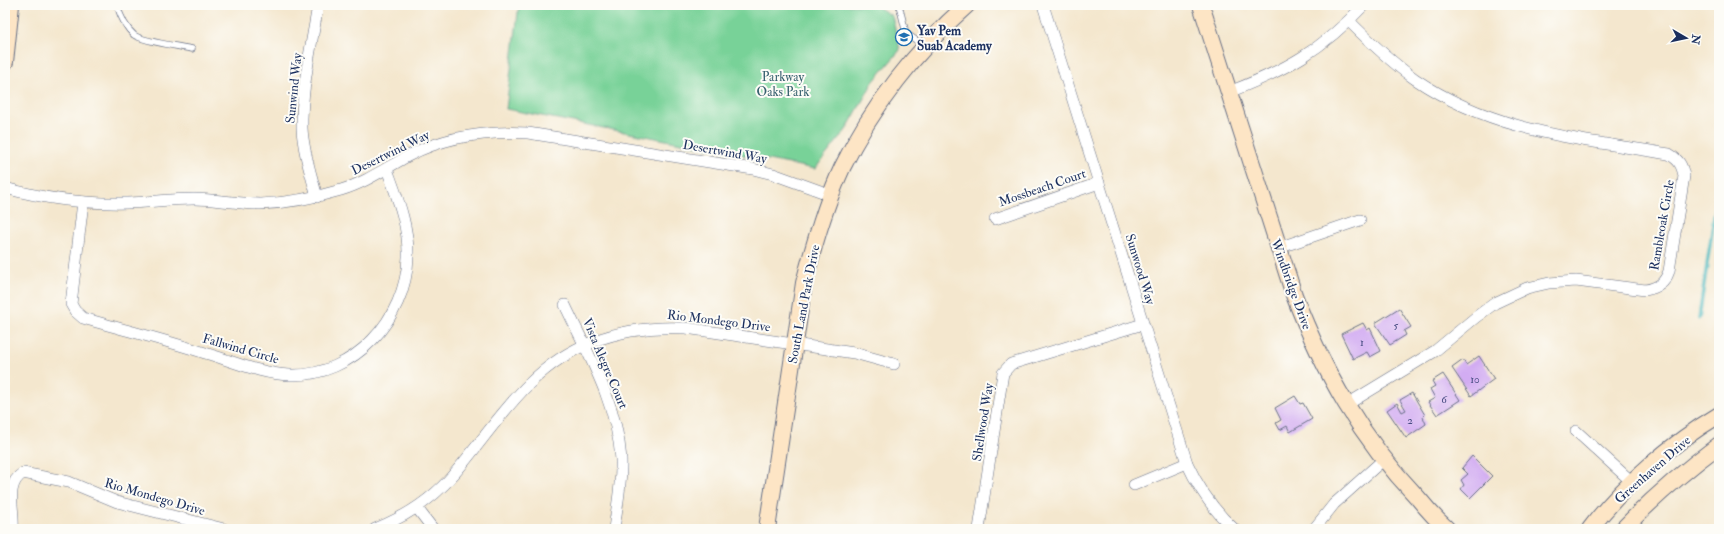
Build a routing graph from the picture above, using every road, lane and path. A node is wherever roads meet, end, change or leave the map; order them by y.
1 (11, 5) edge
2 (117, 5) edge
3 (318, 5) edge
4 (899, 5) edge
5 (967, 5) edge
6 (1043, 5) edge
7 (1201, 5) edge
8 (1364, 5) edge
9 (1349, 21) junction
10 (926, 48) junction
11 (192, 49) dead end
12 (5, 62) edge
13 (1229, 92) junction
14 (387, 169) junction
15 (1099, 183) junction
16 (5, 188) edge
17 (831, 195) junction
18 (317, 197) junction
19 (83, 202) junction
20 (995, 219) dead end
21 (1360, 220) dead end
22 (1278, 248) junction
23 (565, 305) dead end
24 (1143, 324) junction
25 (795, 344) junction
26 (584, 345) junction
27 (894, 364) dead end
28 (1346, 405) junction
29 (1719, 415) edge
30 (1576, 431) dead end
31 (1719, 445) edge
32 (1383, 460) junction
33 (1187, 463) junction
34 (1632, 482) junction
35 (1134, 484) dead end
36 (417, 508) junction
37 (13, 529) edge
38 (224, 529) edge
39 (375, 529) edge
40 (433, 529) edge
41 (614, 529) edge
42 (767, 529) edge
43 (979, 529) edge
44 (1234, 529) edge
45 (1314, 529) edge
46 (1447, 529) edge
47 (1590, 529) edge
48 (1623, 529) edge

1 - 12 street
2 - 11 lane
3 - 18 street, Sunwind Way
4 - 10 lane
5 - 10 street, South Land Park Drive
6 - 15 street, Sunwood Way
7 - 13 street, Windbridge Drive
8 - 9 street
9 - 13 street
9 - 28 street, Rambleoak Circle
10 - 17 street, South Land Park Drive
13 - 22 street, Windbridge Drive
14 - 17 street, Desertwind Way
14 - 18 street, Desertwind Way
14 - 19 street, Fallwind Circle
15 - 20 street, Mossbeach Court
15 - 24 street, Sunwood Way
16 - 19 street, Desertwind Way
17 - 25 street, South Land Park Drive
18 - 19 street, Desertwind Way
21 - 22 street
22 - 28 street, Windbridge Drive
23 - 26 street, Vista Alegre Court
24 - 33 street, Sunwood Way
24 - 43 street, Shellwood Way
25 - 26 street, Rio Mondego Drive
25 - 27 street, Rio Mondego Drive
25 - 42 street, South Land Park Drive
26 - 36 street, Rio Mondego Drive
26 - 41 street, Vista Alegre Court
28 - 32 street, Windbridge Drive
29 - 34 street, Greenhaven Drive
30 - 34 street
31 - 48 street, Greenhaven Drive
32 - 45 street
32 - 46 street, Windbridge Drive
33 - 35 street
33 - 44 street, Sunwood Way
34 - 47 street, Greenhaven Drive
36 - 39 street, Rio Mondego Drive
36 - 40 street
37 - 38 street, Rio Mondego Drive

